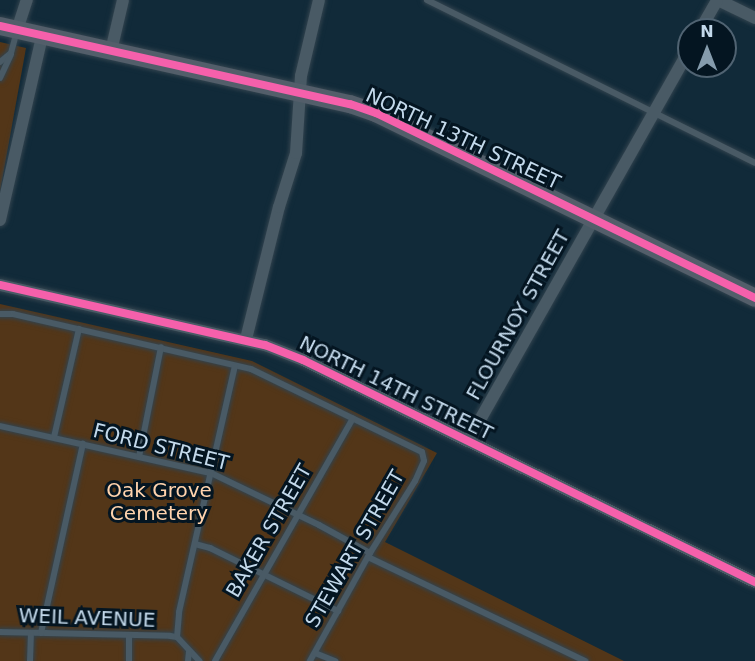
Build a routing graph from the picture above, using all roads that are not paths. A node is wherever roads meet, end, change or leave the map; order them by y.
1 (27, 0) edge
2 (123, 0) edge
3 (319, 0) edge
4 (427, 0) edge
5 (718, 0) edge
6 (707, 18) edge
7 (755, 18) edge
8 (9, 28) edge
9 (42, 36) junction
10 (111, 51) junction
11 (11, 53) junction
12 (0, 62) edge
13 (677, 72) edge
14 (0, 78) edge
15 (301, 92) junction
16 (654, 113) junction
17 (755, 163) edge
18 (594, 219) junction
19 (0, 220) edge
20 (0, 285) edge
21 (755, 298) edge
22 (0, 314) edge
23 (79, 329) junction
24 (246, 339) junction
25 (161, 348) junction
26 (235, 366) junction
27 (353, 418) junction
28 (0, 426) edge
29 (54, 437) junction
30 (468, 441) junction
31 (83, 444) junction
32 (139, 457) junction
33 (211, 473) junction
34 (297, 514) junction
35 (195, 544) junction
36 (369, 555) junction
37 (264, 574) junction
38 (755, 582) edge
39 (338, 610) junction
40 (0, 632) edge
41 (31, 633) junction
42 (42, 633) junction
43 (129, 636) junction
44 (177, 637) junction
45 (189, 651) junction
46 (315, 652) junction
47 (30, 661) edge
48 (129, 661) edge
49 (188, 661) edge
50 (199, 661) edge
51 (215, 661) edge
52 (310, 661) edge
53 (335, 661) edge
54 (585, 661) edge

1 - 8 street
2 - 10 street
3 - 15 street
4 - 16 lane
5 - 6 street
5 - 7 street
8 - 9 main road, NORTH 13TH STREET
8 - 11 lane
9 - 10 main road, NORTH 13TH STREET
9 - 19 street
10 - 15 main road, NORTH 13TH STREET
11 - 12 lane
11 - 14 lane
13 - 16 street, FLOURNOY STREET
15 - 18 main road, NORTH 13TH STREET
15 - 24 street
16 - 17 lane
16 - 18 street, FLOURNOY STREET
18 - 21 main road, NORTH 13TH STREET
18 - 30 street, FLOURNOY STREET
20 - 24 street, NORTH 14TH STREET
22 - 23 lane
23 - 25 lane
23 - 29 lane
24 - 30 street, NORTH 14TH STREET
25 - 26 lane
25 - 32 lane
26 - 27 lane
26 - 33 lane
27 - 34 lane, BAKER STREET
27 - 36 lane, STEWART STREET
28 - 29 lane, FORD STREET
29 - 31 lane, FORD STREET
30 - 38 street, NORTH 14TH STREET
31 - 32 lane, FORD STREET
31 - 42 lane
32 - 33 lane, FORD STREET
33 - 34 lane, FORD STREET
33 - 35 lane
34 - 36 lane, FORD STREET
34 - 37 lane, BAKER STREET
35 - 37 lane
35 - 44 lane
36 - 39 lane, STEWART STREET
36 - 54 lane, FORD STREET
37 - 39 lane
37 - 51 lane, BAKER STREET
39 - 46 lane, STEWART STREET
40 - 41 lane, WEIL AVENUE
41 - 42 lane, WEIL AVENUE
41 - 47 lane
42 - 43 lane, WEIL AVENUE
43 - 44 lane, WEIL AVENUE
43 - 48 lane
44 - 45 lane, WEIL AVENUE
45 - 49 lane
45 - 50 lane, WEIL AVENUE
46 - 52 lane, STEWART STREET
46 - 53 lane

